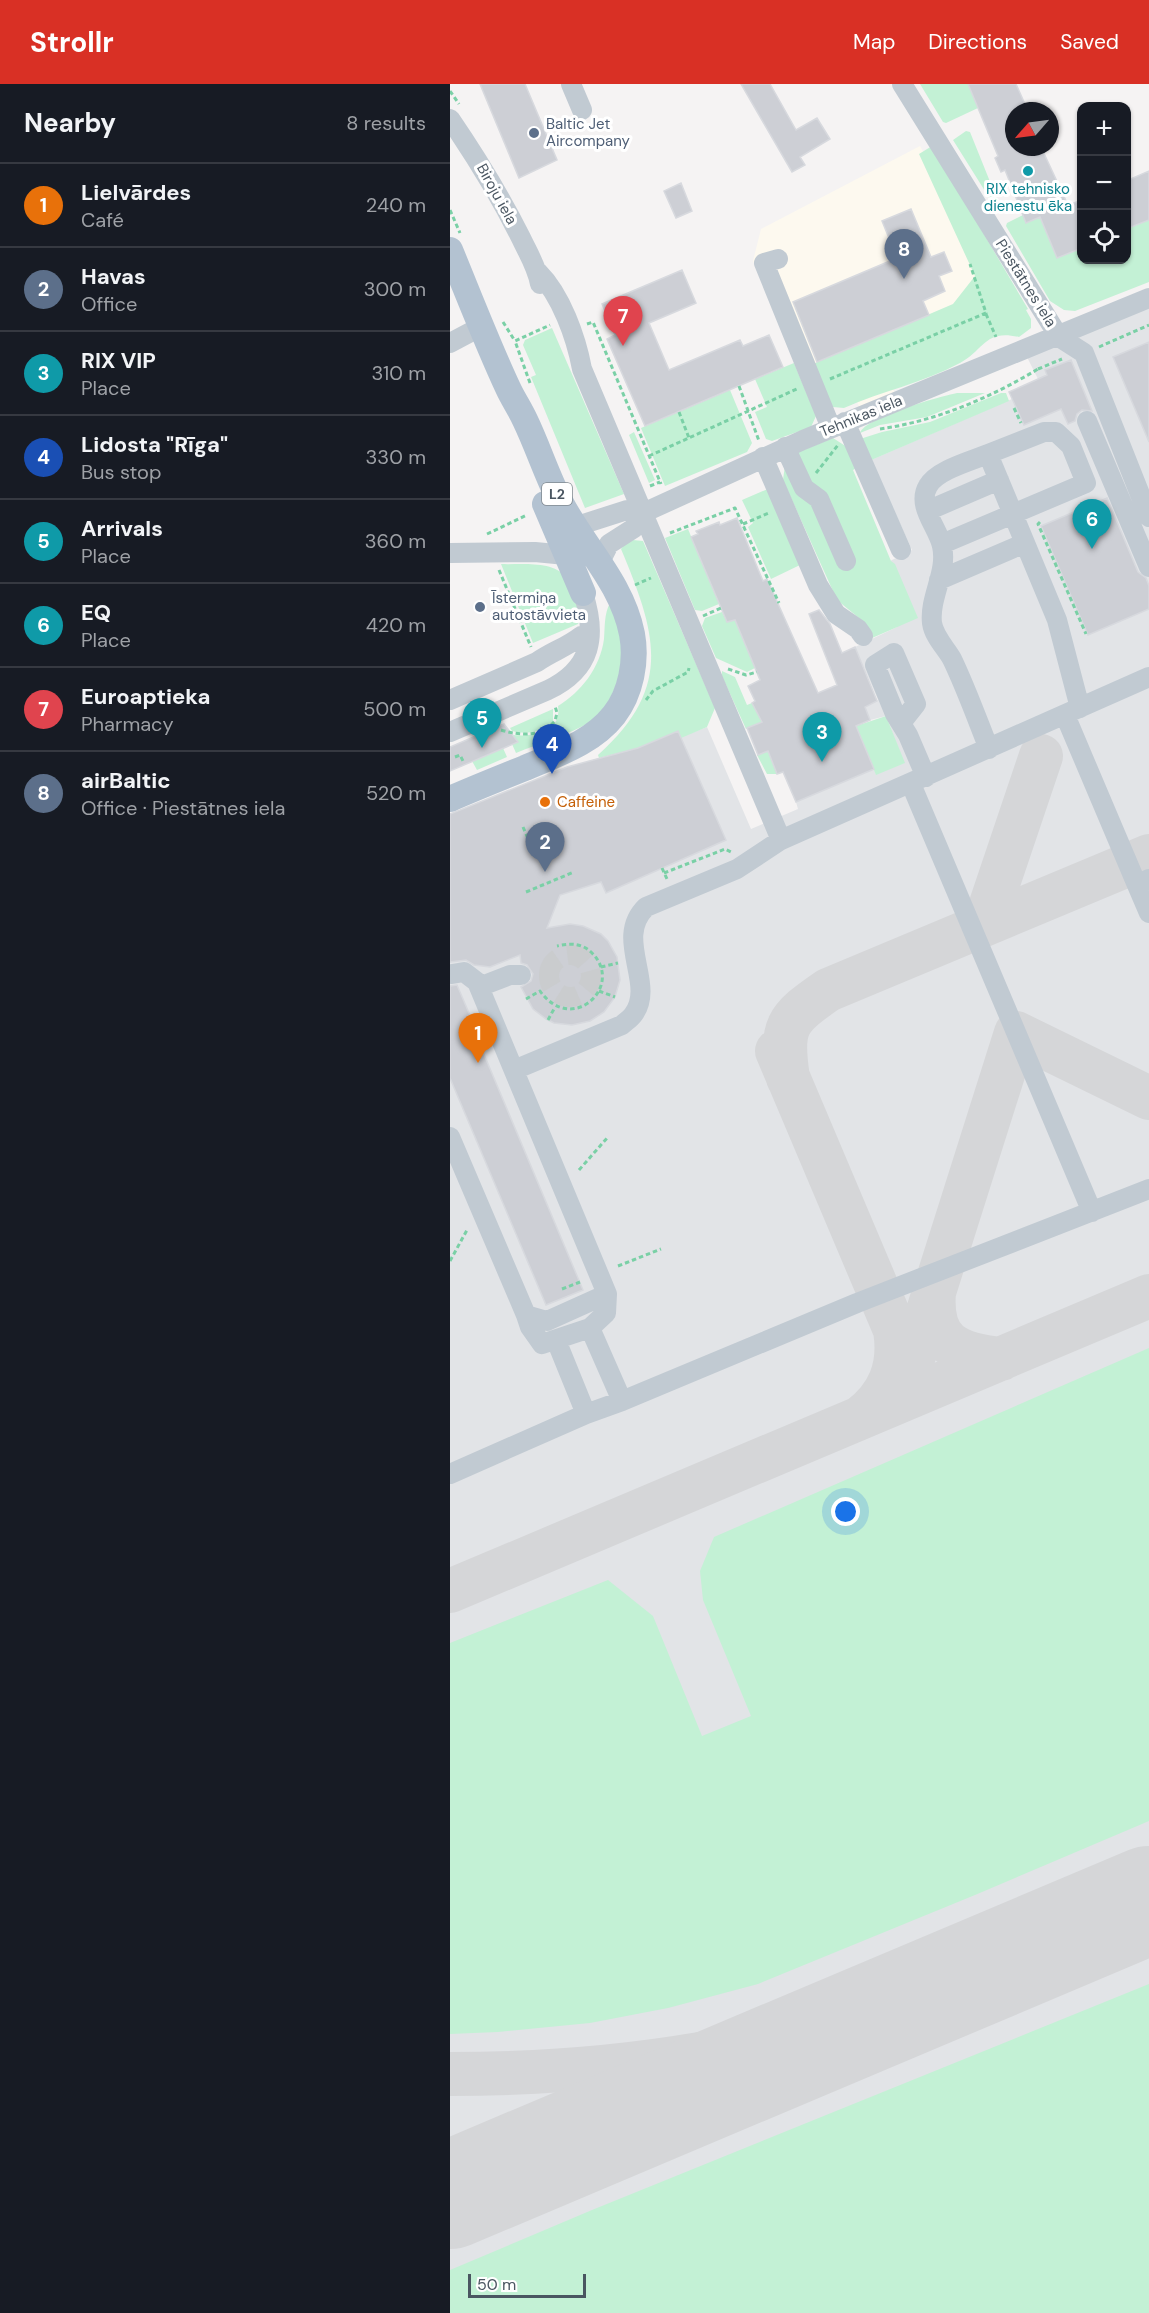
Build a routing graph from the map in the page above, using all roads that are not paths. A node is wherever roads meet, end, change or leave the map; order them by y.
1 (571, 84) edge
2 (902, 84) edge
3 (582, 110) dead end
4 (450, 119) edge
5 (450, 250) edge
6 (778, 259) dead end
7 (538, 272) junction
8 (1149, 298) edge
9 (482, 326) junction
10 (1059, 337) junction
11 (450, 343) edge
12 (582, 369) junction
13 (520, 388) junction
14 (1087, 421) dead end
15 (838, 425) junction
16 (785, 447) junction
17 (988, 454) junction
18 (763, 457) junction
19 (1109, 474) junction
20 (999, 480) junction
21 (1086, 483) junction
22 (927, 511) junction
23 (643, 513) junction
24 (1013, 514) junction
25 (1149, 517) edge
26 (574, 527) junction
27 (1025, 543) junction
28 (942, 544) junction
29 (901, 550) dead end
30 (450, 553) edge
31 (566, 555) junction
32 (846, 561) dead end
33 (600, 562) junction
34 (1149, 567) edge
35 (939, 580) junction
36 (624, 589) junction
37 (587, 603) junction
38 (863, 636) dead end
39 (1149, 677) edge
40 (450, 700) edge
41 (1073, 711) junction
42 (901, 723) dead end
43 (450, 732) edge
44 (989, 749) junction
45 (918, 781) junction
46 (450, 799) edge
47 (781, 840) junction
48 (1143, 882) edge
49 (1149, 913) edge
50 (452, 974) dead end
51 (521, 975) dead end
52 (479, 987) junction
53 (514, 1070) junction
54 (450, 1137) edge
55 (1149, 1189) edge
56 (1092, 1212) junction
57 (607, 1294) junction
58 (526, 1314) junction
59 (590, 1328) junction
60 (555, 1340) junction
61 (622, 1401) junction
62 (586, 1414) junction
63 (450, 1474) edge

1 - 3 street
2 - 10 street, Piestātnes iela
4 - 7 street, Biroju iela
5 - 9 main road, L2
6 - 15 street
7 - 12 street, Biroju iela
7 - 12 street, Biroju iela
8 - 10 street, Tehnikas iela
9 - 11 street
9 - 13 main road, L2
10 - 15 street, Tehnikas iela
10 - 25 street, Piestātnes iela
12 - 23 street, Biroju iela
13 - 26 main road, L2
13 - 31 main road
14 - 19 street
15 - 16 street, Tehnikas iela
15 - 29 street
16 - 18 street, Tehnikas iela
16 - 32 street
17 - 20 street
17 - 21 street
17 - 22 street
18 - 23 street, Tehnikas iela
18 - 38 street
19 - 21 street
19 - 34 street
20 - 22 street
20 - 24 street
21 - 24 street
22 - 28 street
23 - 26 street, Tehnikas iela
23 - 33 street
23 - 47 street, Biroju iela
24 - 27 street
24 - 28 street
26 - 33 main road, L2
27 - 35 street
27 - 41 street
28 - 35 street
30 - 31 street
31 - 36 street
31 - 37 main road
33 - 36 main road, L2
35 - 44 street
36 - 46 main road
37 - 40 street
37 - 43 street
39 - 41 street
41 - 44 street
41 - 48 street
42 - 45 street
44 - 45 street
45 - 47 street
45 - 56 street
47 - 53 street
48 - 49 street
50 - 52 street
51 - 52 street
52 - 53 street
53 - 57 street
54 - 58 street
55 - 56 street
56 - 61 street
57 - 58 street
57 - 59 street
58 - 60 street
59 - 60 street
59 - 61 street
60 - 62 street
61 - 62 street
62 - 63 street

